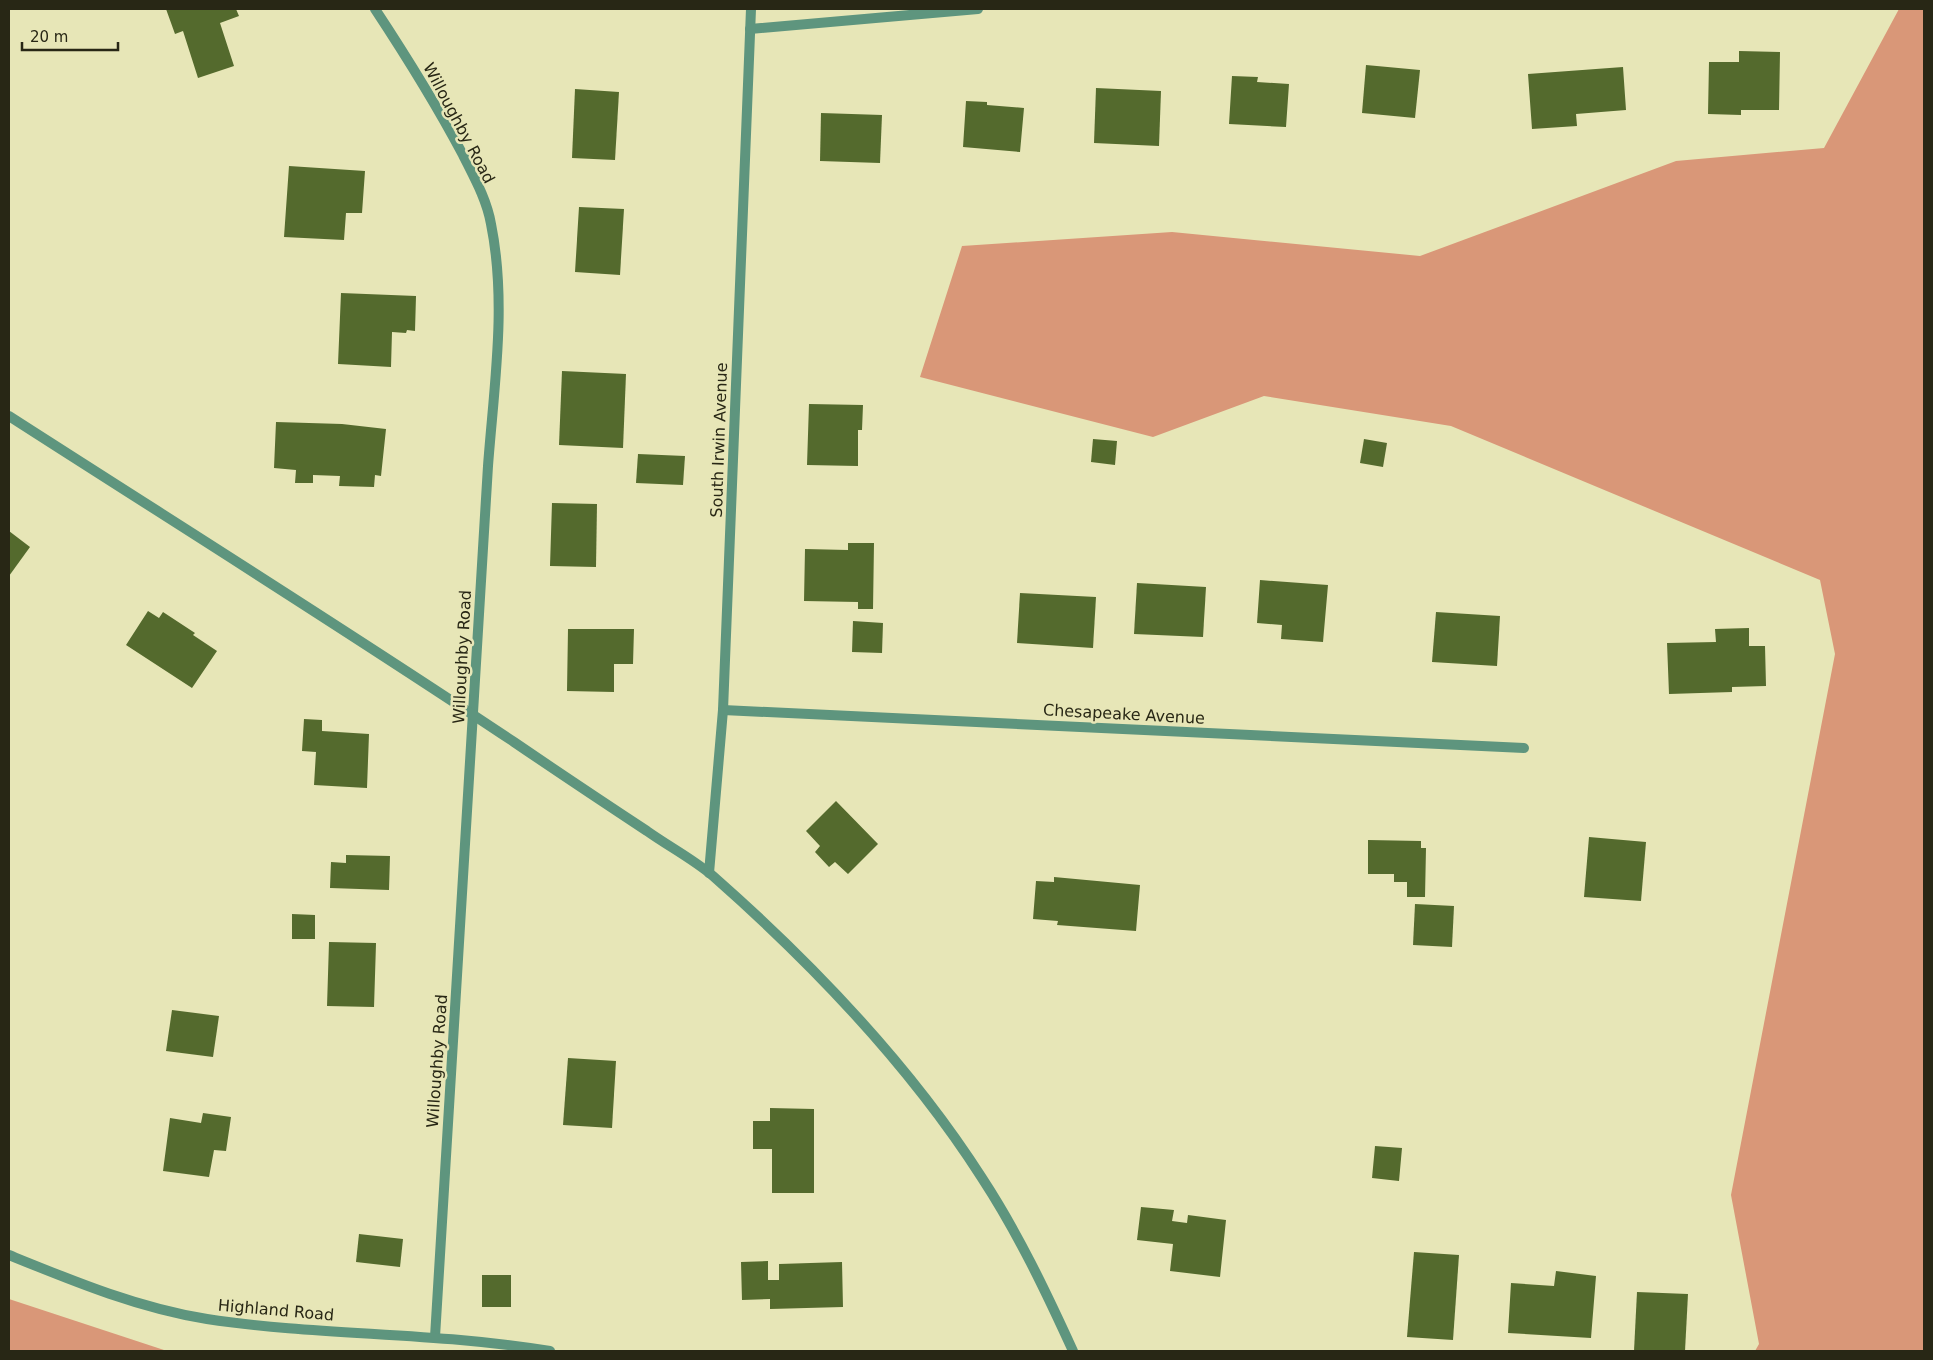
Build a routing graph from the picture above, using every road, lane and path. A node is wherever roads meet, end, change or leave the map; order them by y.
1 (375, 9) edge
2 (751, 9) edge
3 (978, 9) edge
4 (750, 29) junction
5 (9, 416) edge
6 (723, 710) junction
7 (474, 715) junction
8 (1524, 748) dead end
9 (709, 873) junction
10 (9, 1255) edge
11 (435, 1337) junction
12 (550, 1351) edge
13 (1073, 1351) edge

1 - 7 street, Willoughby Road
2 - 4 street, South Irwin Avenue
3 - 4 street
4 - 6 street, South Irwin Avenue
5 - 7 street
6 - 8 street, Chesapeake Avenue
6 - 9 street, South Irwin Avenue
7 - 9 street
7 - 11 street, Willoughby Road
9 - 13 street
10 - 11 street, Highland Road
11 - 12 street, Highland Road

